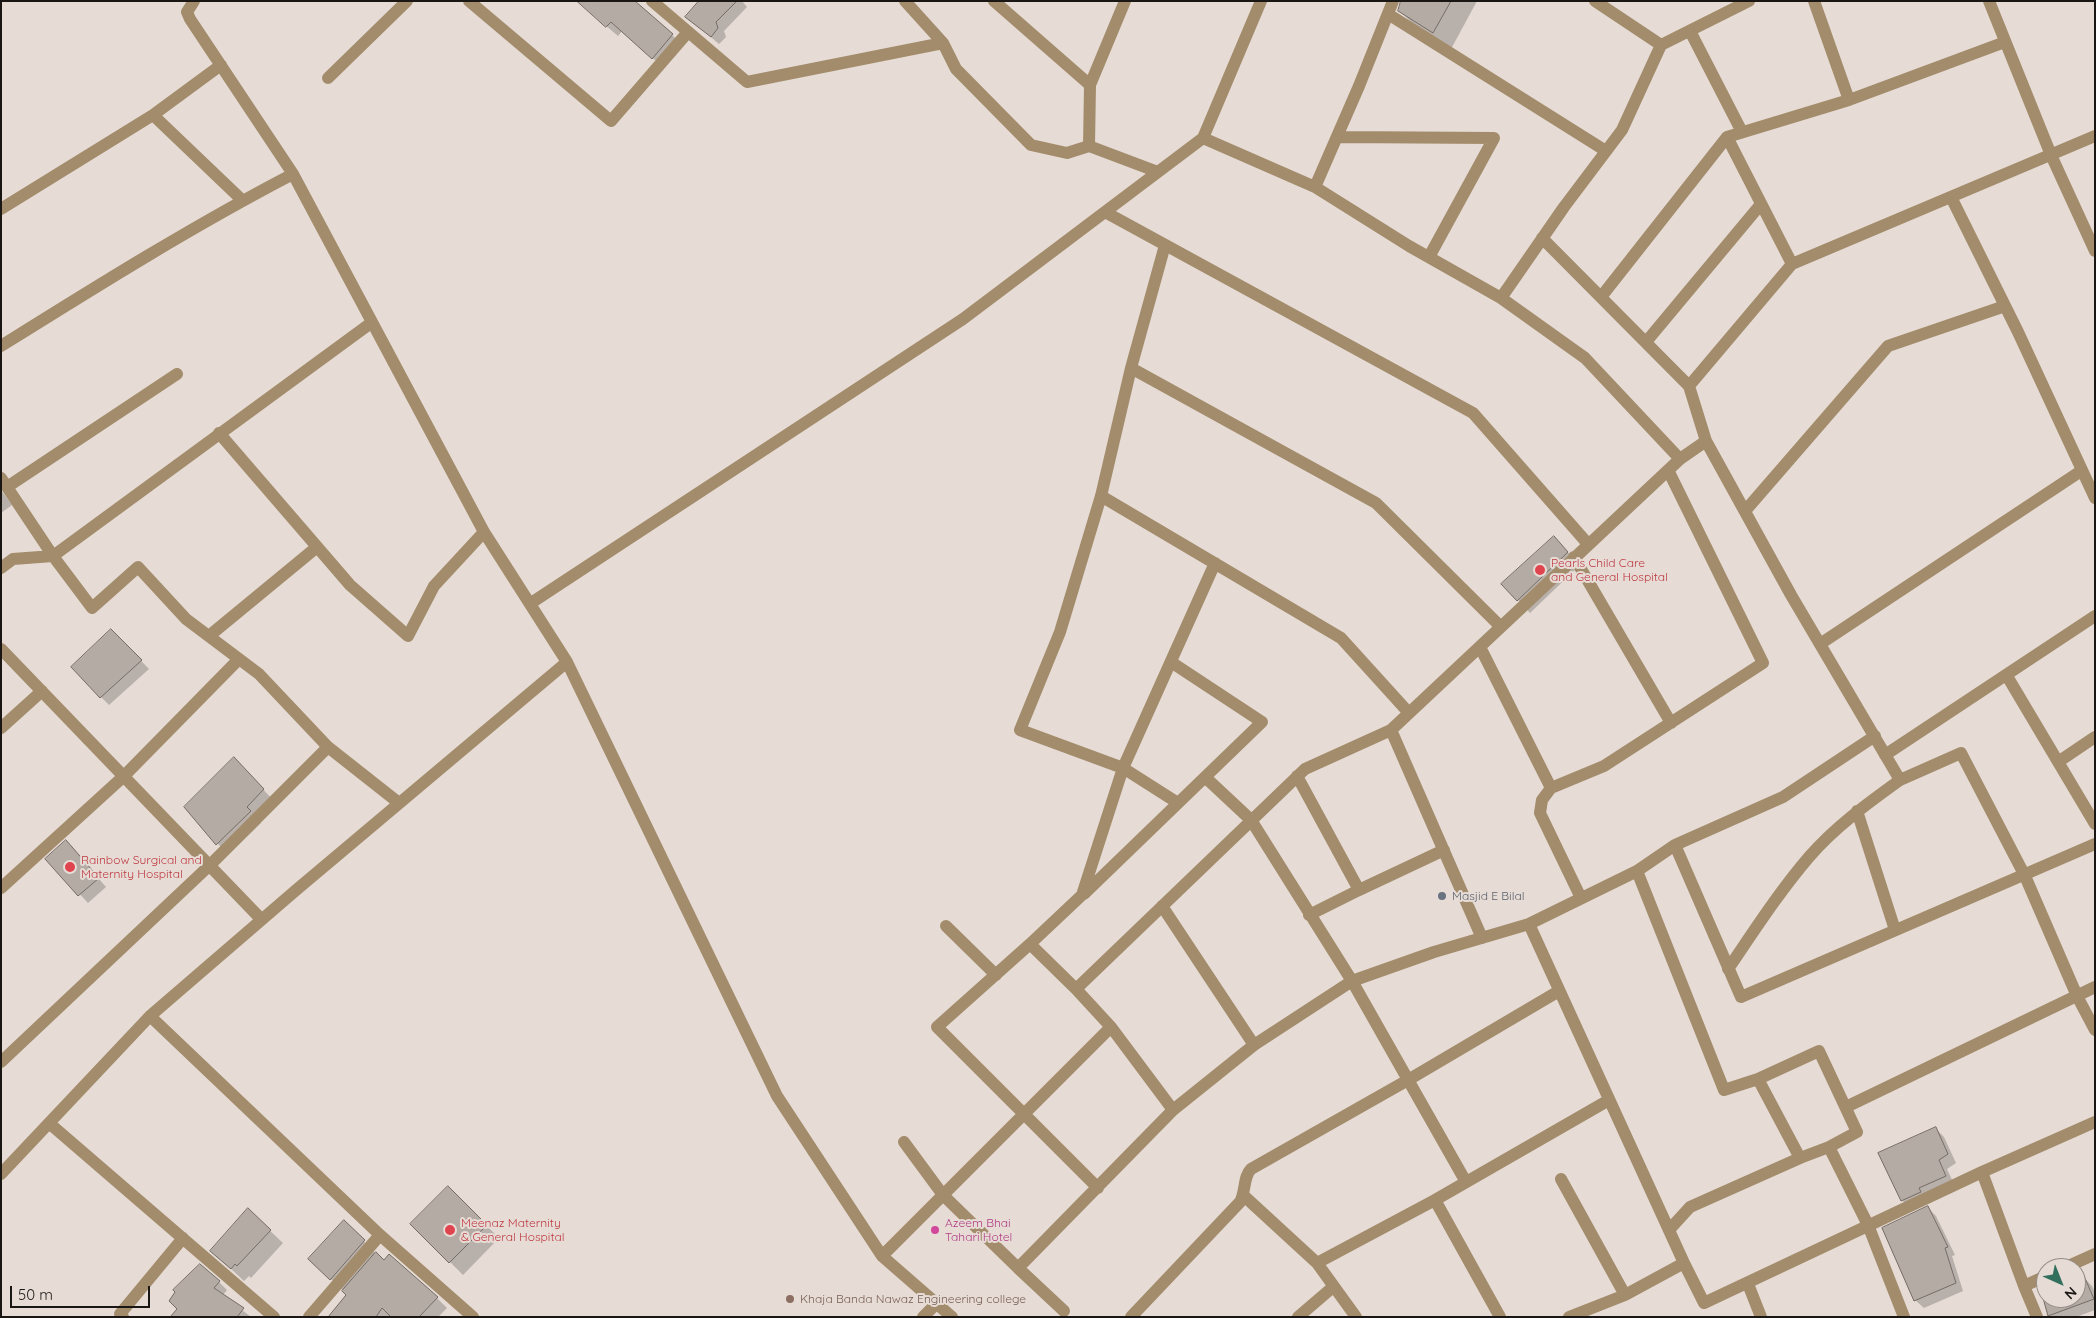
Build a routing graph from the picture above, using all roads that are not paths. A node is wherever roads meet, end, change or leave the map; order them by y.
1 (194, 1) edge
2 (407, 1) edge
3 (469, 1) edge
4 (652, 1) edge
5 (905, 1) edge
6 (994, 1) edge
7 (1124, 1) edge
8 (1261, 1) edge
9 (1393, 1) edge
10 (1594, 1) edge
11 (1749, 1) edge
12 (1814, 1) edge
13 (1991, 2) edge
14 (1388, 14) junction
15 (1690, 31) junction
16 (688, 32) junction
17 (2005, 42) junction
18 (943, 43) junction
19 (1661, 46) junction
20 (221, 65) junction
21 (328, 78) dead end
22 (1090, 85) junction
23 (1849, 100) junction
24 (153, 115) junction
25 (1742, 132) junction
26 (2095, 136) edge
27 (1337, 137) junction
28 (1727, 137) junction
29 (1203, 138) junction
30 (1089, 146) junction
31 (1606, 151) junction
32 (2051, 155) junction
33 (1158, 172) junction
34 (292, 174) junction
35 (1315, 187) junction
36 (1951, 197) junction
37 (242, 200) junction
38 (1761, 204) junction
39 (1, 209) edge
40 (1105, 212) junction
41 (1542, 238) junction
42 (1165, 245) junction
43 (2095, 251) edge
44 (1428, 257) junction
45 (1792, 264) junction
46 (1501, 298) junction
47 (1601, 298) junction
48 (2005, 306) junction
49 (371, 323) junction
50 (1646, 342) junction
51 (1, 346) edge
52 (1131, 368) junction
53 (177, 374) dead end
54 (1689, 386) junction
55 (219, 433) junction
56 (1706, 441) junction
57 (1680, 459) junction
58 (1668, 470) junction
59 (2082, 472) junction
60 (4, 482) edge
61 (1101, 496) junction
62 (2095, 498) edge
63 (1745, 511) junction
64 (484, 532) junction
65 (1588, 544) junction
66 (317, 547) junction
67 (53, 556) junction
68 (1574, 557) junction
69 (1215, 563) junction
70 (1, 568) edge
71 (531, 603) junction
72 (2095, 616) edge
73 (1501, 627) junction
74 (209, 636) junction
75 (1820, 644) junction
76 (1480, 647) junction
77 (1, 649) edge
78 (240, 659) junction
79 (567, 662) junction
80 (1171, 662) junction
81 (2007, 676) junction
82 (42, 692) junction
83 (1409, 713) junction
84 (1671, 723) junction
85 (1, 728) edge
86 (1391, 730) junction
87 (1875, 736) junction
88 (2095, 737) edge
89 (328, 747) junction
90 (1885, 754) junction
91 (2058, 762) junction
92 (1123, 768) junction
93 (124, 776) junction
94 (1297, 776) junction
95 (1205, 777) junction
96 (1900, 780) junction
97 (1551, 788) junction
98 (399, 803) junction
99 (1178, 803) junction
100 (1857, 811) junction
101 (1251, 820) junction
102 (2095, 824) edge
103 (2095, 844) edge
104 (1675, 845) junction
105 (1444, 850) junction
106 (210, 865) junction
107 (1636, 871) junction
108 (2024, 876) junction
109 (1, 888) edge
110 (1358, 890) junction
111 (1082, 895) junction
112 (1581, 898) junction
113 (1162, 906) junction
114 (1309, 915) junction
115 (261, 920) junction
116 (1528, 924) junction
117 (946, 926) dead end
118 (1896, 930) junction
119 (1482, 938) junction
120 (1030, 944) junction
121 (1728, 969) junction
122 (996, 975) junction
123 (1352, 981) junction
124 (2095, 987) edge
125 (1076, 989) junction
126 (1559, 991) junction
127 (2077, 996) junction
128 (150, 1016) junction
129 (1111, 1027) junction
130 (2095, 1030) edge
131 (1254, 1045) junction
132 (1, 1062) edge
133 (1758, 1079) junction
134 (1408, 1080) junction
135 (1609, 1100) junction
136 (1846, 1107) junction
137 (1173, 1110) junction
138 (1025, 1114) junction
139 (2095, 1122) edge
140 (49, 1124) junction
141 (904, 1142) dead end
142 (1829, 1147) junction
143 (1800, 1158) junction
144 (1982, 1172) junction
145 (1, 1174) edge
146 (1561, 1179) dead end
147 (1466, 1182) junction
148 (1098, 1188) junction
149 (943, 1195) junction
150 (1244, 1195) junction
151 (1435, 1200) junction
152 (1868, 1225) junction
153 (1669, 1230) junction
154 (380, 1236) junction
155 (183, 1238) junction
156 (882, 1256) junction
157 (1317, 1263) junction
158 (1684, 1263) junction
159 (1018, 1268) junction
160 (2036, 1281) edge
161 (1748, 1284) junction
162 (2024, 1286) junction
163 (1333, 1287) junction
164 (1625, 1295) junction
165 (936, 1304) junction
166 (1064, 1310) dead end
167 (123, 1317) edge
168 (274, 1317) edge
169 (309, 1317) edge
170 (473, 1317) edge
171 (923, 1317) edge
172 (952, 1317) edge
173 (1131, 1317) edge
174 (1298, 1317) edge
175 (1356, 1317) edge
176 (1500, 1317) edge
177 (1569, 1317) edge
178 (1761, 1317) edge
179 (1904, 1317) edge
180 (2037, 1317) edge

1 - 20 street
2 - 21 street
3 - 16 street
4 - 16 street
5 - 18 street
6 - 22 street
7 - 22 street
8 - 29 street
9 - 14 street
10 - 19 street
11 - 15 street
12 - 23 street
13 - 17 street
14 - 27 street
14 - 31 street
15 - 19 street
15 - 25 street
16 - 18 street
17 - 23 street
17 - 32 street
18 - 30 street
19 - 31 street
20 - 24 street
20 - 34 street
22 - 30 street
23 - 25 street
24 - 37 street
24 - 39 street
25 - 28 street
26 - 32 street
27 - 35 street
27 - 44 street
28 - 38 street
28 - 47 street
29 - 33 street
29 - 35 street
30 - 33 street
31 - 41 street
32 - 36 street
32 - 43 street
33 - 40 street
34 - 37 street
34 - 49 street
35 - 44 street
36 - 45 street
36 - 48 street
37 - 51 street
38 - 45 street
38 - 50 street
40 - 42 street
40 - 71 street
41 - 46 street
41 - 47 street
42 - 52 street
42 - 65 street
44 - 46 street
45 - 54 street
46 - 57 street
47 - 50 street
48 - 59 street
48 - 63 street
49 - 55 street
49 - 64 street
50 - 54 street
52 - 61 street
52 - 73 street
53 - 60 street
54 - 56 street
55 - 66 street
55 - 67 street
56 - 57 street
56 - 63 street
57 - 58 street
58 - 65 street
58 - 84 street
59 - 62 street
59 - 75 street
60 - 67 street
61 - 69 street
61 - 92 street
63 - 75 street
64 - 66 street
64 - 71 street
65 - 68 street
66 - 74 street
67 - 70 street
67 - 74 street
68 - 73 street
68 - 84 street
69 - 80 street
69 - 83 street
71 - 79 street
72 - 81 street
73 - 76 street
74 - 78 street
75 - 87 street
76 - 83 street
76 - 97 street
77 - 82 street
78 - 89 street
78 - 93 street
79 - 98 street
79 - 156 street
80 - 92 street
80 - 95 street
81 - 90 street
81 - 91 street
82 - 85 street
82 - 93 street
83 - 86 street
84 - 97 street
86 - 94 street
86 - 105 street
87 - 90 street
87 - 104 street
88 - 91 street
89 - 98 street
89 - 106 street
90 - 96 street
91 - 102 street
92 - 99 street
92 - 111 street
93 - 106 street
93 - 109 street
94 - 101 street
94 - 110 street
95 - 99 street
95 - 101 street
96 - 100 street
96 - 108 street
97 - 112 street
98 - 115 street
99 - 111 street
100 - 118 street
100 - 121 street
101 - 113 street
101 - 114 street
103 - 108 street
104 - 107 street
104 - 121 street
105 - 110 street
105 - 119 street
106 - 115 street
106 - 132 street
107 - 112 street
107 - 133 street
108 - 118 street
108 - 127 street
110 - 114 street
111 - 120 street
112 - 116 street
113 - 125 street
113 - 131 street
114 - 123 street
115 - 128 street
116 - 119 street
116 - 126 street
117 - 122 street
118 - 121 street
119 - 123 street
120 - 122 street
120 - 125 street
122 - 138 street
123 - 131 street
123 - 134 street
124 - 127 street
125 - 129 street
126 - 134 street
126 - 135 street
127 - 130 street
127 - 136 street
128 - 140 street
128 - 154 street
129 - 137 street
129 - 138 street
131 - 137 street
133 - 136 street
133 - 143 street
134 - 147 street
134 - 150 street
135 - 147 street
135 - 153 street
136 - 142 street
137 - 148 street
138 - 148 street
138 - 149 street
139 - 144 street
140 - 145 street
140 - 155 street
141 - 149 street
142 - 143 street
142 - 152 street
143 - 153 street
144 - 152 street
144 - 162 street
146 - 164 street
147 - 151 street
148 - 159 street
149 - 156 street
149 - 159 street
150 - 157 street
150 - 173 street
151 - 157 street
151 - 176 street
152 - 161 street
152 - 179 street
153 - 158 street
154 - 169 street
154 - 170 street
155 - 167 street
155 - 168 street
156 - 165 street
157 - 163 street
158 - 161 street
158 - 164 street
159 - 166 street
160 - 162 street
161 - 178 street
162 - 180 street
163 - 174 street
163 - 175 street
164 - 177 street
165 - 171 street
165 - 172 street

